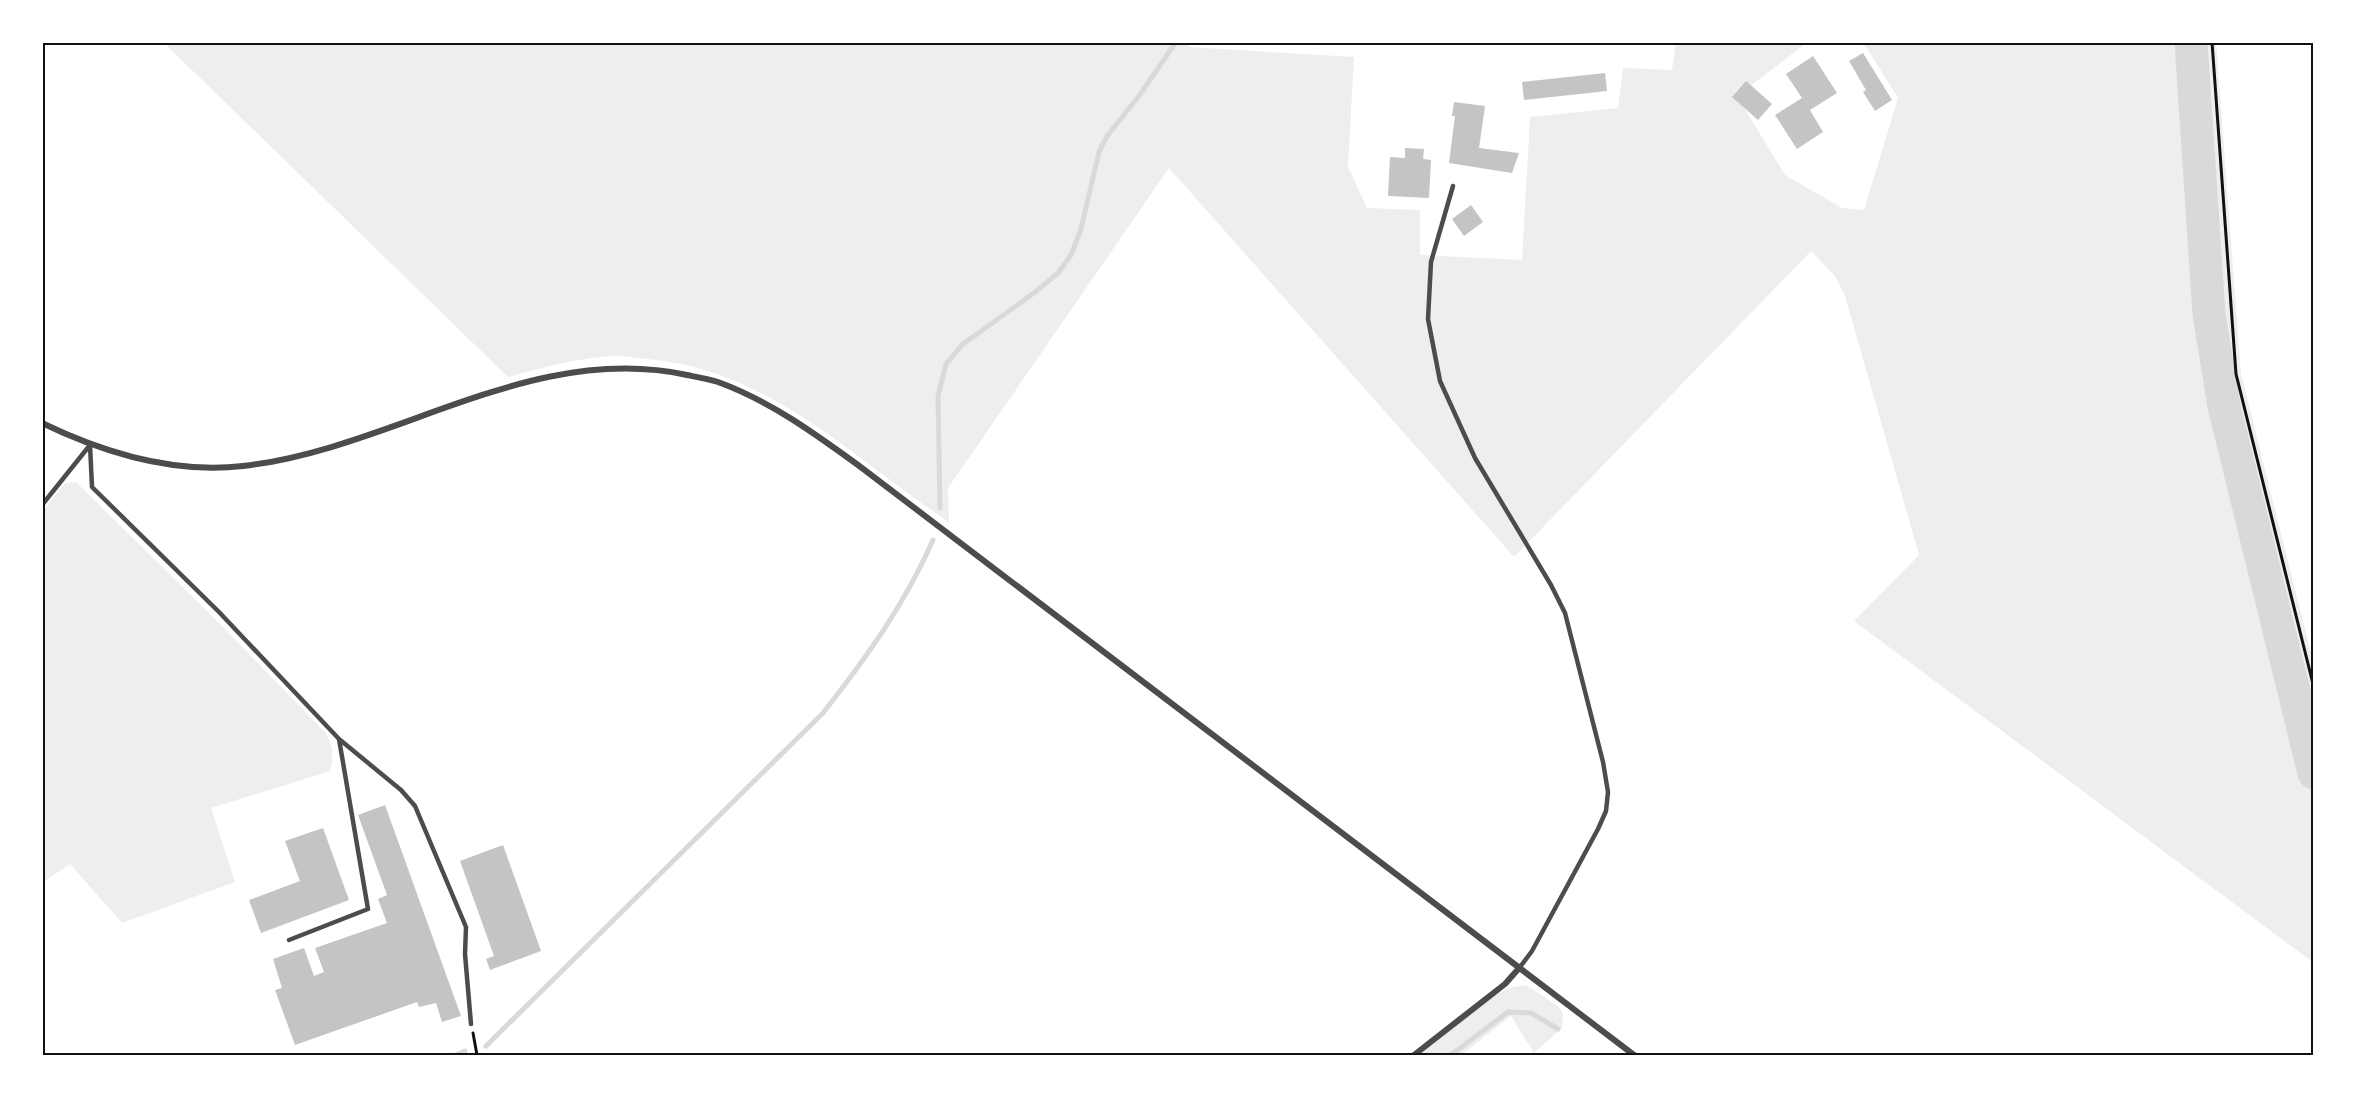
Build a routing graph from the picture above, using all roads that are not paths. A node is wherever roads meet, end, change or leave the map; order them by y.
1 (1453, 186) dead end
2 (42, 423) edge
3 (90, 445) junction
4 (42, 505) edge
5 (339, 738) junction
6 (289, 940) dead end
7 (1520, 967) junction
8 (471, 1024) road end
9 (1414, 1055) edge
10 (1635, 1055) edge

1 - 7 lane
2 - 3 street
3 - 4 lane
3 - 5 lane
3 - 7 street
5 - 6 lane
5 - 8 lane
7 - 9 street
7 - 10 street

